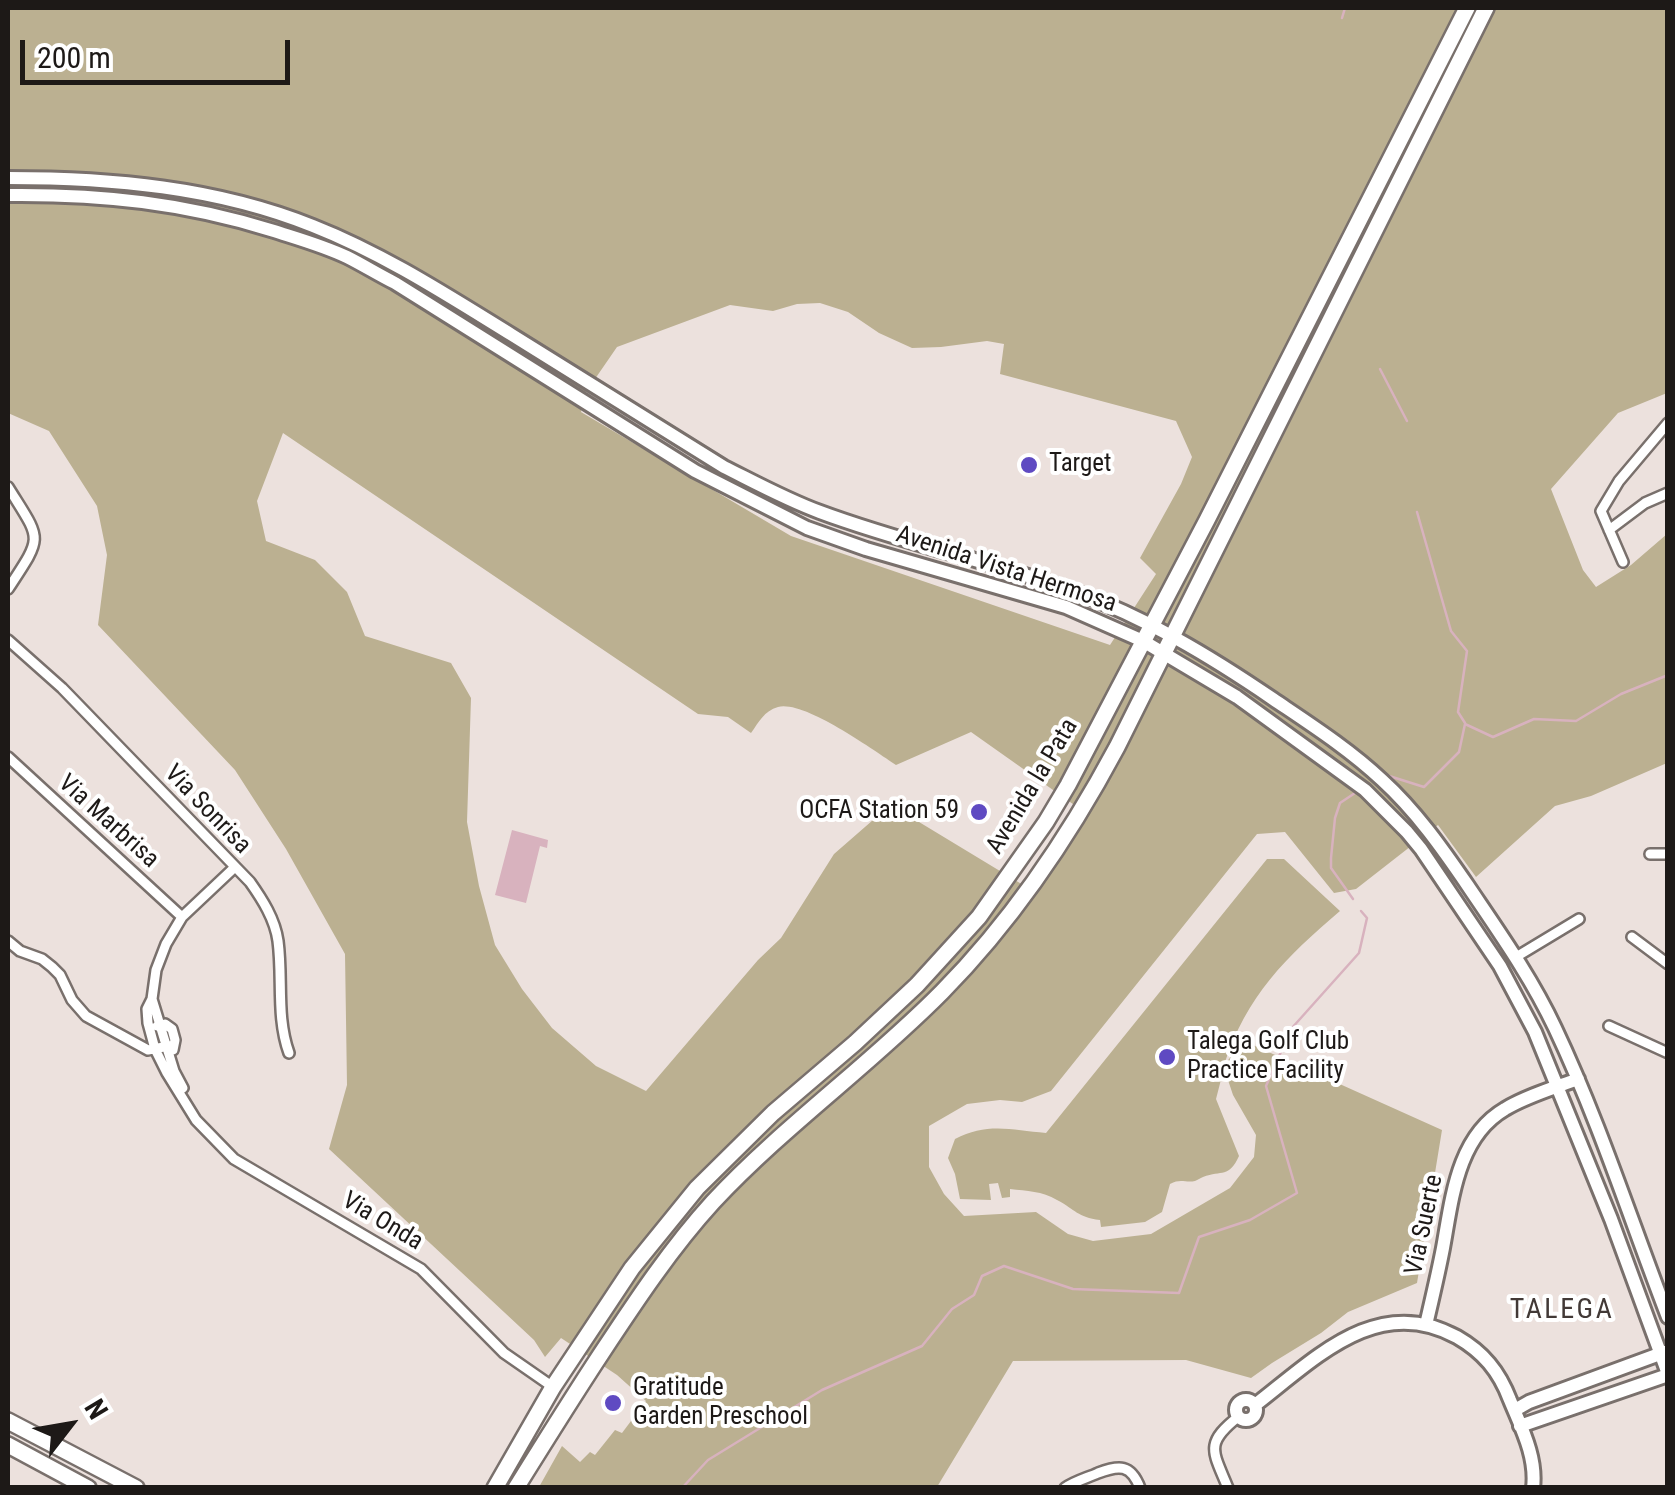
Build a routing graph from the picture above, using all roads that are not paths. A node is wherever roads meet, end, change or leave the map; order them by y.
1 (1467, 8) edge
2 (1486, 8) edge
3 (8, 178) edge
4 (8, 194) edge
5 (1668, 423) edge
6 (8, 487) edge
7 (1668, 493) edge
8 (1609, 530) junction
9 (1623, 562) dead end
10 (8, 589) edge
11 (1151, 624) junction
12 (1172, 636) junction
13 (8, 640) edge
14 (1143, 640) junction
15 (1164, 652) junction
16 (8, 757) edge
17 (1650, 854) dead end
18 (1668, 854) edge
19 (235, 868) junction
20 (182, 916) junction
21 (1579, 919) dead end
22 (1632, 937) dead end
23 (8, 941) edge
24 (1516, 957) junction
25 (1668, 964) edge
26 (152, 998) junction
27 (161, 1024) junction
28 (1609, 1026) dead end
29 (149, 1028) junction
30 (170, 1046) junction
31 (155, 1049) junction
32 (1668, 1053) edge
33 (289, 1054) dead end
34 (1578, 1079) junction
35 (1559, 1086) junction
36 (184, 1101) junction
37 (1668, 1318) edge
38 (1426, 1325) junction
39 (1664, 1352) edge
40 (1668, 1375) edge
41 (553, 1388) junction
42 (1514, 1410) junction
43 (1238, 1417) joint
44 (8, 1421) edge
45 (1520, 1426) junction
46 (553, 1428) junction
47 (8, 1445) edge
48 (88, 1488) edge
49 (136, 1488) edge
50 (495, 1488) edge
51 (516, 1488) edge
52 (1065, 1488) edge
53 (1140, 1488) edge
54 (1228, 1488) edge
55 (1533, 1488) edge

1 - 11 highway, Avenida la Pata
2 - 12 highway, Avenida la Pata
3 - 11 main road, Avenida Vista Hermosa
4 - 14 main road, Avenida Vista Hermosa
5 - 8 street
6 - 10 street
7 - 8 street
8 - 9 street
11 - 12 main road, Avenida Vista Hermosa
11 - 14 highway, Avenida la Pata
12 - 15 highway, Avenida la Pata
12 - 24 main road, Avenida Vista Hermosa
13 - 19 street, Via Sonrisa
14 - 15 main road, Avenida Vista Hermosa
14 - 41 highway, Avenida la Pata
15 - 35 main road, Avenida Vista Hermosa
15 - 46 highway, Avenida la Pata
16 - 20 street, Via Marbrisa
17 - 18 street
19 - 20 street, Via Onda
19 - 33 street, Via Sonrisa
20 - 26 street, Via Onda
21 - 24 street
22 - 25 street
23 - 31 street
24 - 34 main road, Avenida Vista Hermosa
26 - 27 street
26 - 29 street, Via Onda
27 - 29 street
27 - 30 street
28 - 32 street
29 - 31 street, Via Onda
30 - 31 street
30 - 36 street, Via Onda
31 - 36 street, Via Onda
34 - 35 main road, Via Suerte
34 - 37 main road, Avenida Vista Hermosa
35 - 38 main road, Via Suerte
35 - 39 main road, Avenida Vista Hermosa
36 - 41 street, Via Onda
38 - 42 main road
38 - 43 main road
39 - 40 main road, Avenida Vista Hermosa
39 - 42 main road
40 - 45 main road
41 - 46 highway
41 - 50 highway, Avenida la Pata
42 - 45 main road
43 - 54 street
44 - 49 highway
45 - 55 main road
46 - 51 highway, Avenida la Pata
47 - 48 highway
52 - 53 street

